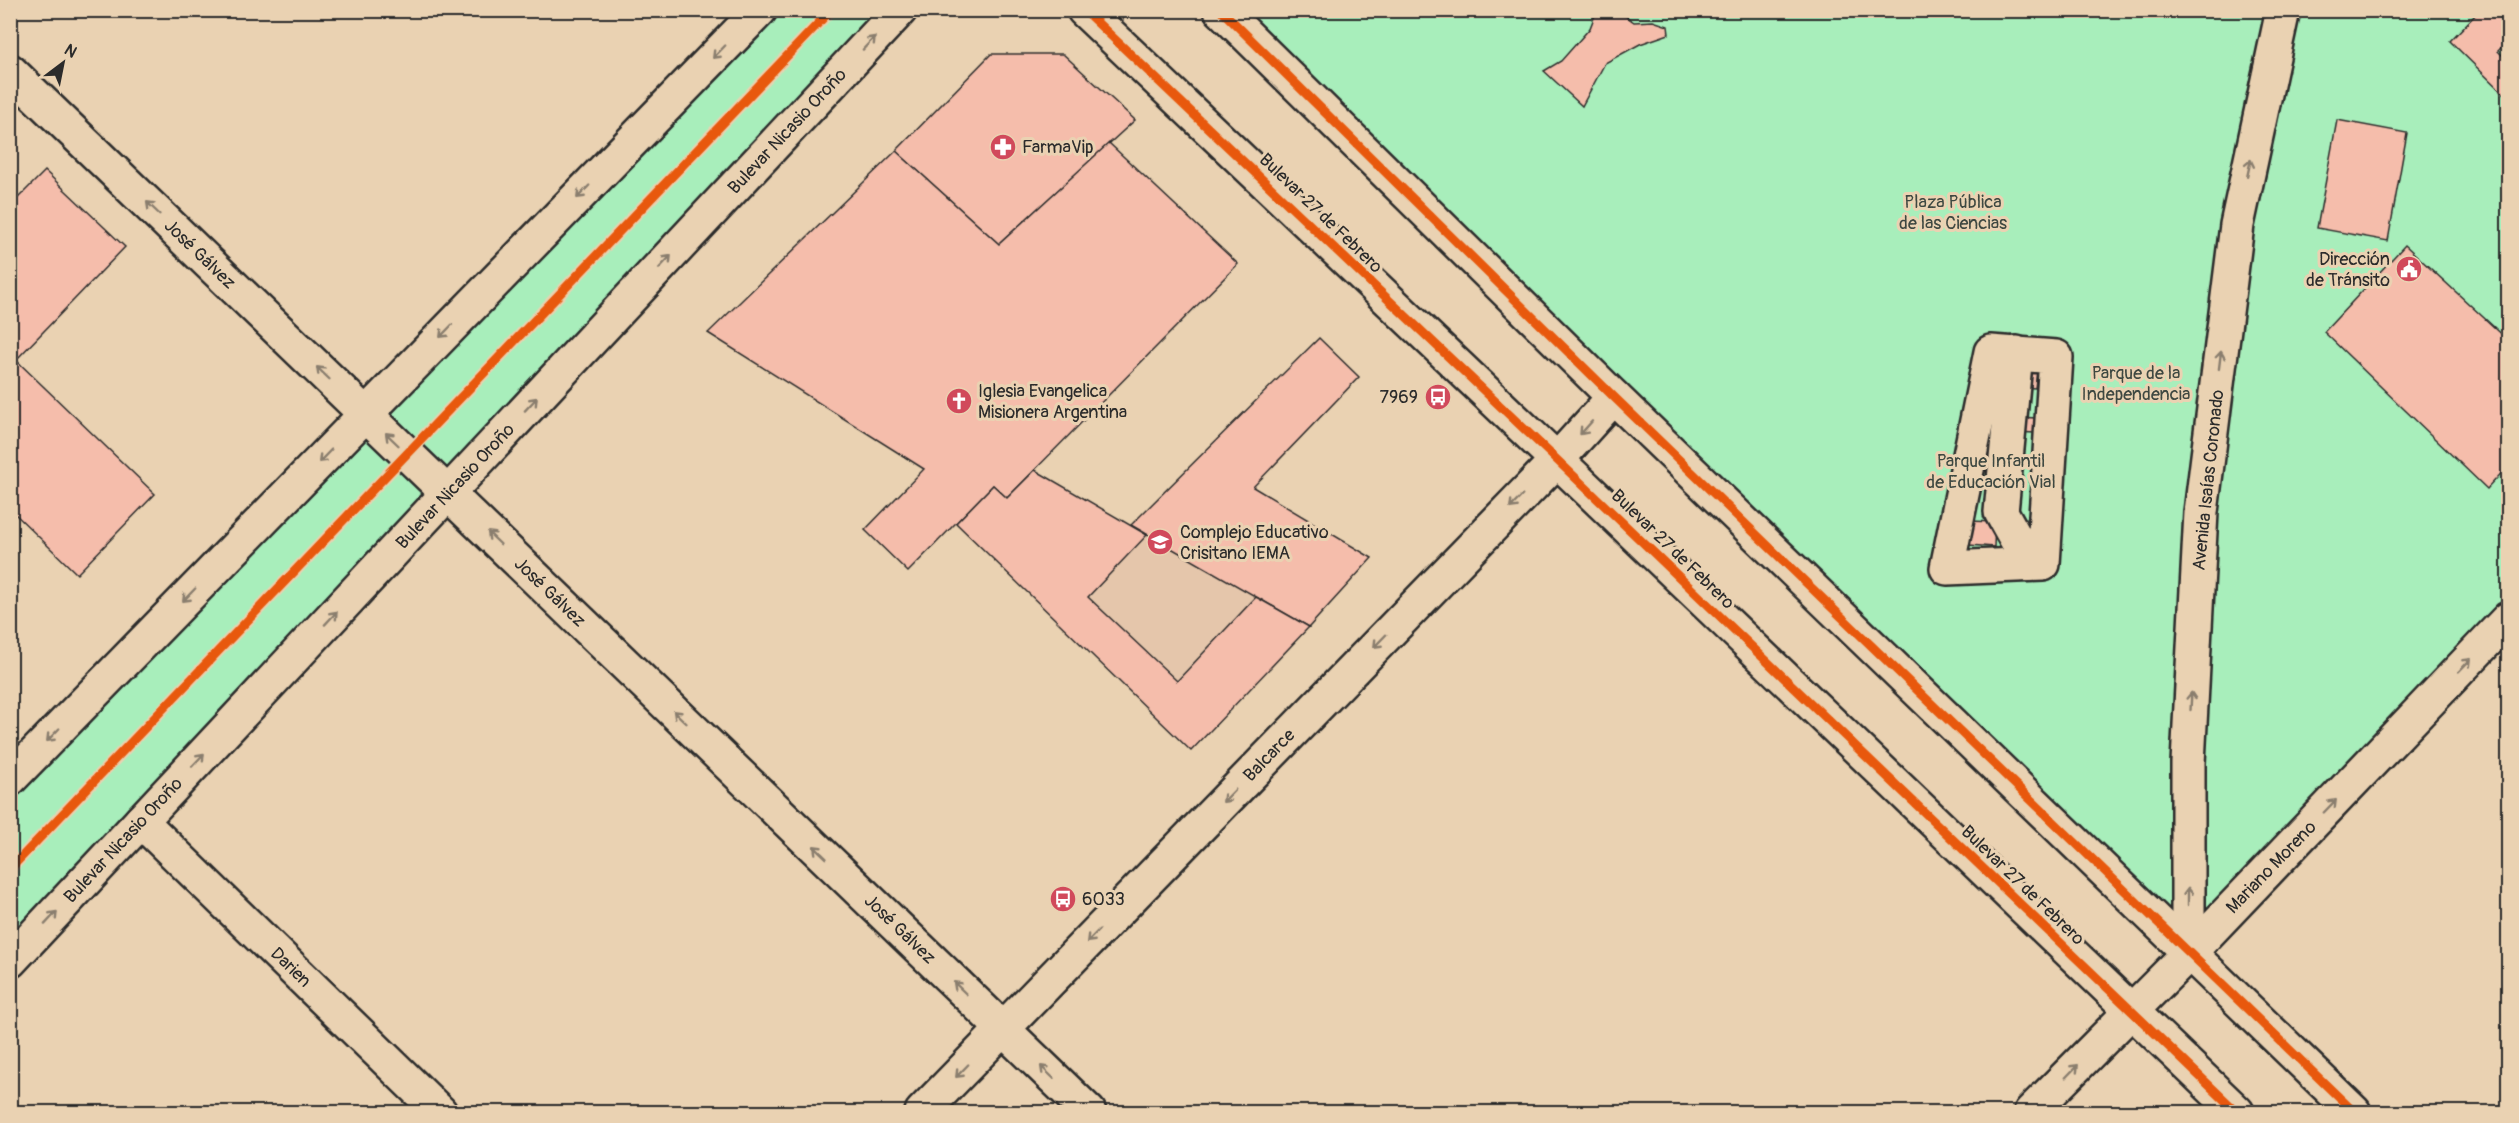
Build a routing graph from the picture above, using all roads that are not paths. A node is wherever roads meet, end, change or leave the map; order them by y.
1 (760, 10) edge
2 (900, 10) edge
3 (1084, 10) edge
4 (1221, 10) edge
5 (2283, 10) edge
6 (10, 71) edge
7 (1614, 397) junction
8 (1997, 399) junction
9 (2053, 407) junction
10 (365, 414) junction
11 (1970, 456) junction
12 (2006, 459) junction
13 (1557, 460) junction
14 (2049, 463) junction
15 (448, 493) junction
16 (1960, 506) junction
17 (2001, 512) junction
18 (2046, 519) junction
19 (2036, 564) junction
20 (2508, 619) edge
21 (10, 779) edge
22 (141, 822) junction
23 (2188, 954) junction
24 (10, 961) edge
25 (2130, 1011) junction
26 (1002, 1029) junction
27 (440, 1113) edge
28 (922, 1113) edge
29 (1089, 1113) edge
30 (2031, 1113) edge
31 (2237, 1113) edge
32 (2354, 1113) edge

1 -> 10 main road
15 -> 2 main road, Bulevar Nicasio Oroño
3 - 13 main road, Bulevar 27 de Febrero
4 - 7 main road
23 -> 5 main road, Avenida Isaías Coronado
10 -> 6 main road, José Gálvez
7 -> 13 main road, Balcarce
7 - 23 main road
8 - 9 main road
8 - 9 main road
8 - 11 main road
8 - 12 main road
9 - 14 main road
15 -> 10 main road, José Gálvez
10 -> 21 main road
11 - 12 main road
11 - 16 main road
12 - 14 main road
12 - 17 main road
13 - 25 main road, Bulevar 27 de Febrero
13 -> 26 main road, Balcarce
14 - 18 main road
22 -> 15 main road, Bulevar Nicasio Oroño
26 -> 15 main road, José Gálvez
16 - 17 main road
16 - 19 main road
17 - 18 main road
17 - 19 main road
18 - 19 main road
23 -> 20 main road, Mariano Moreno
24 -> 22 main road, Bulevar Nicasio Oroño
22 - 27 main road, Darien
23 - 25 main road, Mariano Moreno
23 - 32 main road
30 -> 25 main road, Mariano Moreno
25 - 31 main road, Bulevar 27 de Febrero
26 -> 28 main road, Balcarce
29 -> 26 main road, José Gálvez

